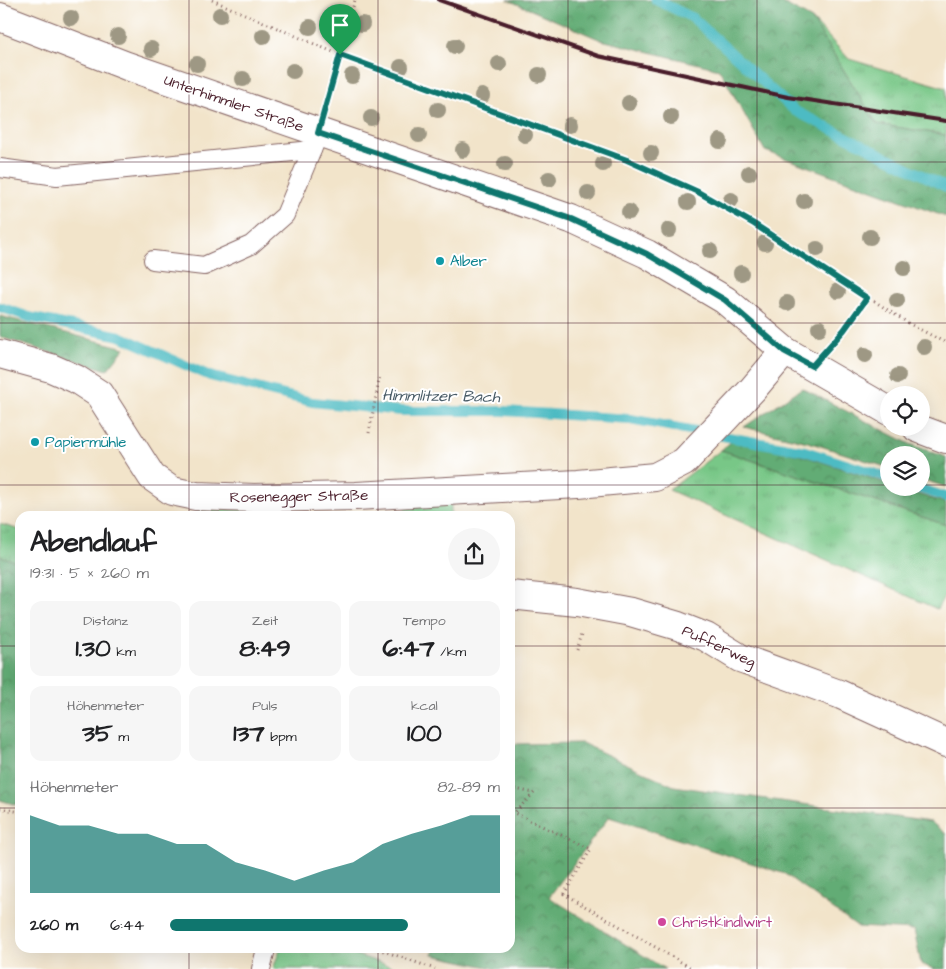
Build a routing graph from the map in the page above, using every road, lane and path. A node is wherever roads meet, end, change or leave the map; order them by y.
1 (212, 0) edge
2 (355, 0) edge
3 (0, 17) edge
4 (340, 55) junction
5 (315, 142) junction
6 (0, 168) edge
7 (153, 260) dead end
8 (867, 298) junction
9 (946, 343) edge
10 (784, 351) junction
11 (0, 354) edge
12 (812, 366) junction
13 (380, 375) dead end
14 (880, 406) edge
15 (369, 433) dead end
16 (930, 433) edge
17 (946, 439) edge
18 (172, 491) junction
19 (183, 511) edge
20 (515, 596) edge
21 (946, 743) edge
22 (515, 789) edge
23 (0, 808) edge
24 (15, 811) edge
25 (515, 812) edge
26 (515, 813) edge
27 (265, 953) edge
28 (389, 953) edge
29 (261, 969) edge
30 (435, 969) edge
31 (693, 969) edge

1 - 4 path
2 - 4 path
3 - 5 street, Unterhimmler Straße
4 - 5 path
4 - 8 path
5 - 6 lane
5 - 7 lane
5 - 10 street, Unterhimmler Straße
8 - 9 path
8 - 12 path
10 - 12 street, Unterhimmler Straße
10 - 18 street, Rosenegger Straße
11 - 18 street, Rosenegger Straße
12 - 14 street, Unterhimmler Straße
13 - 15 path
16 - 17 street
18 - 19 street
20 - 21 street, Pufferweg
22 - 25 path
23 - 24 path
26 - 31 path
27 - 29 lane
28 - 30 path

